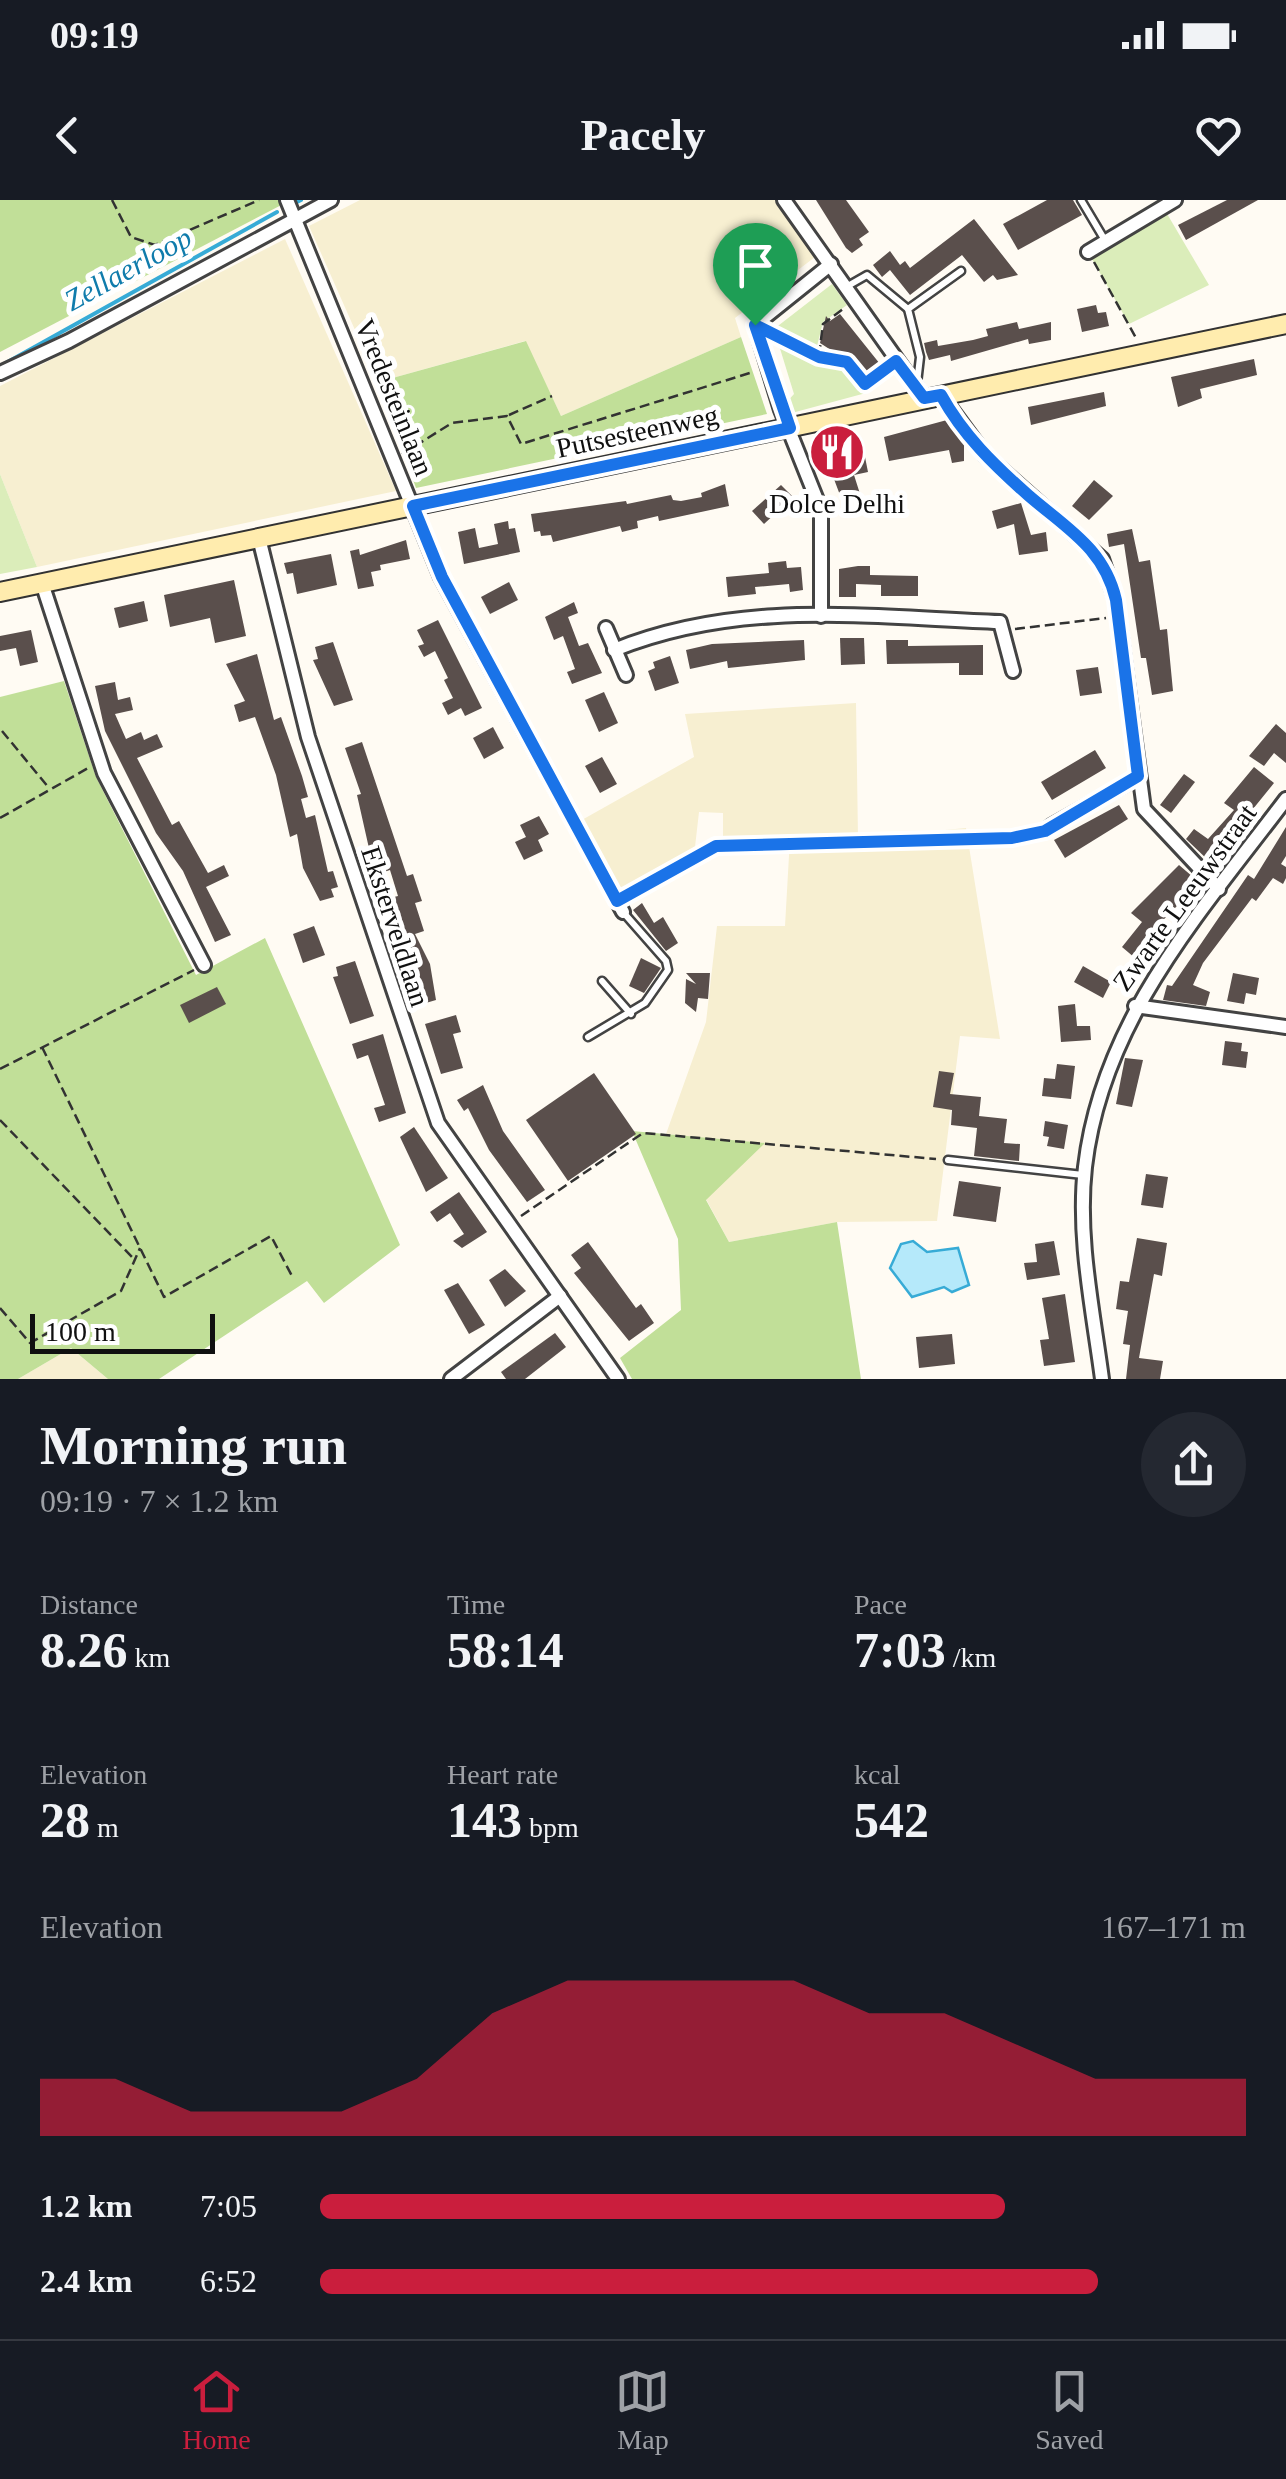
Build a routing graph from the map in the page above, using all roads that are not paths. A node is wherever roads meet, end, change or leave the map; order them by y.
1 (288, 200) edge
2 (331, 200) edge
3 (784, 200) edge
4 (1081, 200) edge
5 (1175, 200) edge
6 (295, 216) junction
7 (1106, 242) junction
8 (1088, 252) road end
9 (830, 264) junction
10 (960, 271) dead end
11 (846, 288) junction
12 (908, 309) junction
13 (1286, 324) edge
14 (0, 373) edge
15 (927, 394) junction
16 (790, 428) junction
17 (413, 506) junction
18 (259, 538) junction
19 (42, 584) junction
20 (0, 592) edge
21 (821, 616) junction
22 (606, 628) dead end
23 (614, 650) junction
24 (1013, 671) dead end
25 (626, 675) dead end
26 (1138, 776) junction
27 (1286, 799) edge
28 (1051, 826) road end
29 (858, 844) road end
30 (1219, 889) junction
31 (620, 907) junction
32 (204, 964) road end
33 (602, 980) dead end
34 (1135, 1006) junction
35 (631, 1014) junction
36 (1286, 1027) edge
37 (588, 1037) dead end
38 (948, 1160) road end
39 (1084, 1175) junction
40 (560, 1296) junction
41 (451, 1379) edge
42 (618, 1379) edge
43 (1102, 1379) edge

1 - 6 street, Vredesteinlaan
2 - 6 street
3 - 9 street
4 - 7 lane
5 - 7 street
6 - 14 street
6 - 17 street, Vredesteinlaan
7 - 8 street
9 - 11 street
9 - 16 street
10 - 12 lane
11 - 12 lane
11 - 15 street
12 - 15 lane
13 - 15 main road, Putsesteenweg
15 - 16 main road, Putsesteenweg
15 - 26 street
16 - 17 main road, Putsesteenweg
16 - 21 street
17 - 18 main road, Putsesteenweg
17 - 31 street, Vredesteinlaan
18 - 19 main road, Putsesteenweg
18 - 40 street, Eksterveldlaan
19 - 20 main road, Putsesteenweg
19 - 32 street
21 - 23 street
21 - 24 street
22 - 23 street
23 - 25 street
26 - 28 street
26 - 30 street
27 - 30 street, Zwarte Leeuwstraat
29 - 31 lane
30 - 34 street, Zwarte Leeuwstraat
31 - 35 lane
33 - 35 lane
34 - 36 street
34 - 39 street, Zwarte Leeuwstraat
35 - 37 lane
38 - 39 lane
39 - 43 street, Zwarte Leeuwstraat
40 - 41 street
40 - 42 street, Eksterveldlaan

